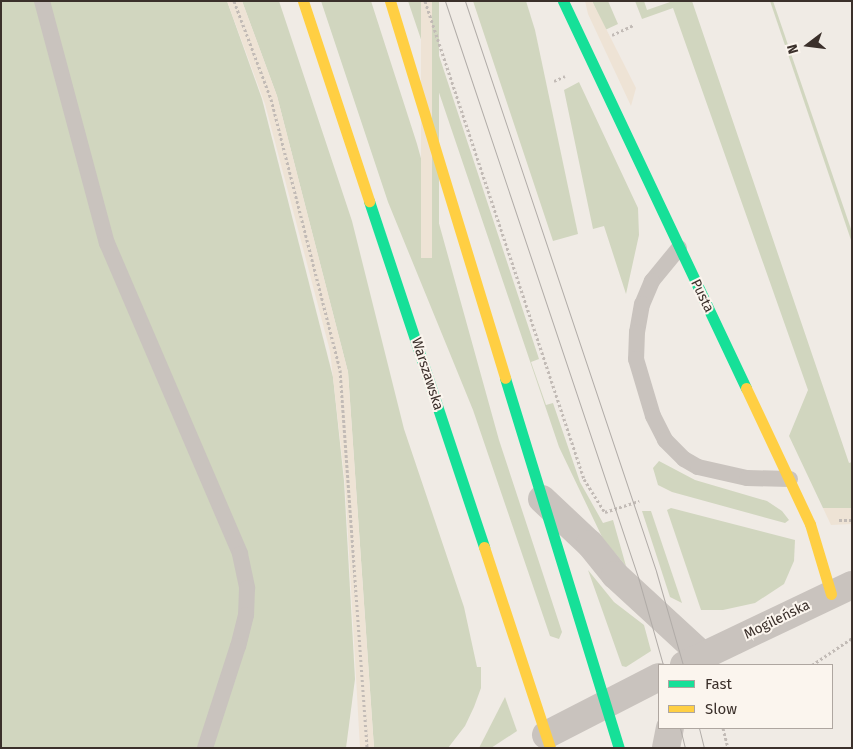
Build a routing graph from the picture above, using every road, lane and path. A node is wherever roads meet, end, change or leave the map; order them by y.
1 (42, 1) edge
2 (234, 1) edge
3 (303, 1) edge
4 (390, 1) edge
5 (425, 1) edge
6 (563, 1) edge
7 (633, 25) dead end
8 (605, 38) dead end
9 (679, 248) junction
10 (790, 480) junction
11 (542, 500) junction
12 (639, 501) dead end
13 (842, 589) edge
14 (852, 638) edge
15 (695, 662) edge
16 (813, 664) edge
17 (658, 678) edge
18 (605, 705) junction
19 (670, 729) edge
20 (723, 729) edge
21 (548, 742) edge
22 (205, 748) edge
23 (367, 748) edge
24 (619, 748) edge
25 (666, 748) edge
26 (728, 748) edge

1 - 22 lane
2 - 23 path
3 - 21 main road, Warszawska
4 - 11 main road
5 - 12 path
6 - 9 main road, Pusta
7 - 8 path
9 - 10 main road, Pusta
9 - 10 lane
10 - 13 main road, Pusta
11 - 15 street
11 - 18 main road
13 - 15 street, Mogileńska
14 - 16 path
17 - 18 street
18 - 21 street
18 - 24 main road
19 - 25 street
20 - 26 path

